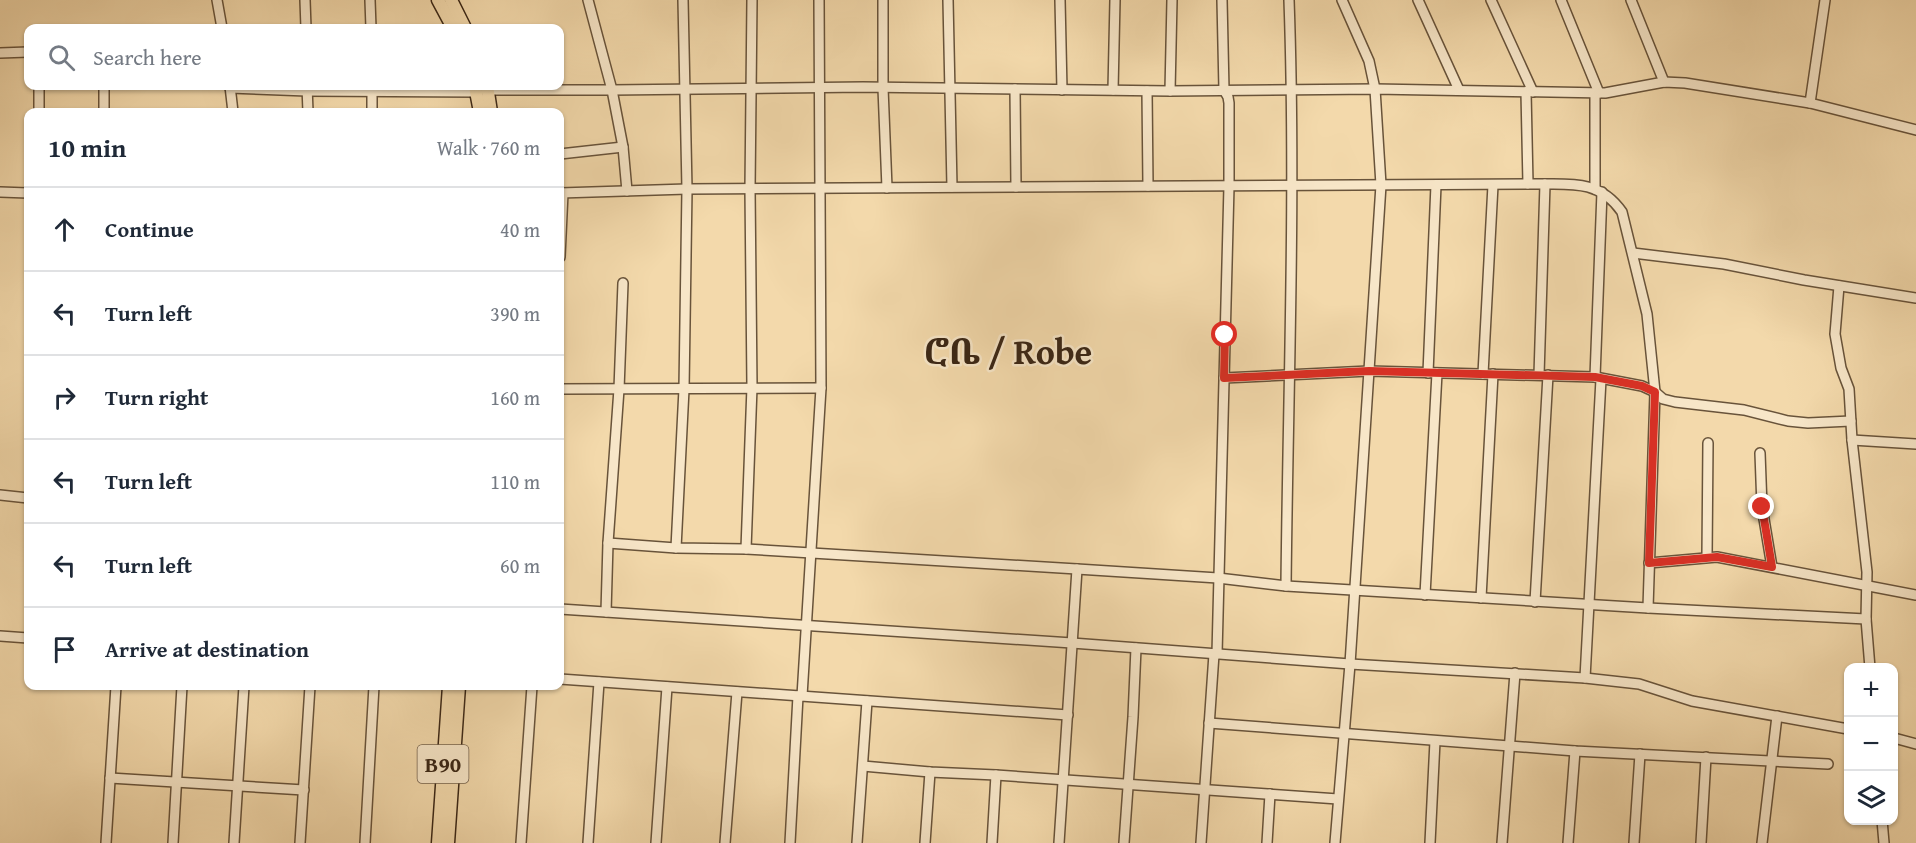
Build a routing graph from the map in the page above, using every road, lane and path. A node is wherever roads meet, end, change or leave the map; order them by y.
1 (217, 0) edge
2 (305, 0) edge
3 (370, 0) edge
4 (438, 0) edge
5 (451, 0) edge
6 (588, 0) edge
7 (683, 0) edge
8 (752, 0) edge
9 (819, 0) edge
10 (883, 0) edge
11 (948, 0) edge
12 (1060, 0) edge
13 (1115, 0) edge
14 (1172, 0) edge
15 (1222, 0) edge
16 (1289, 0) edge
17 (1342, 0) edge
18 (1418, 0) edge
19 (1491, 0) edge
20 (1561, 0) edge
21 (1631, 0) edge
22 (1825, 0) edge
23 (221, 24) edge
24 (306, 24) edge
25 (371, 24) edge
26 (451, 24) edge
27 (463, 24) edge
28 (0, 52) edge
29 (24, 52) edge
30 (1664, 82) junction
31 (818, 88) junction
32 (883, 88) junction
33 (949, 88) junction
34 (564, 89) edge
35 (751, 89) junction
36 (1015, 89) junction
37 (1292, 89) junction
38 (1375, 89) junction
39 (39, 90) edge
40 (104, 90) edge
41 (230, 90) edge
42 (307, 90) edge
43 (372, 90) edge
44 (482, 90) edge
45 (483, 90) edge
46 (612, 90) junction
47 (685, 90) junction
48 (1062, 90) junction
49 (1113, 90) junction
50 (1224, 90) junction
51 (1459, 90) junction
52 (1147, 91) junction
53 (1170, 91) junction
54 (1529, 92) junction
55 (1597, 93) junction
56 (1810, 103) junction
57 (39, 108) edge
58 (104, 108) edge
59 (233, 108) edge
60 (308, 108) edge
61 (372, 108) edge
62 (480, 108) edge
63 (490, 108) edge
64 (1916, 130) edge
65 (623, 147) junction
66 (564, 154) edge
67 (1528, 184) junction
68 (1545, 184) junction
69 (1292, 185) junction
70 (1381, 185) junction
71 (1436, 185) junction
72 (1493, 185) junction
73 (1148, 186) junction
74 (1228, 186) junction
75 (952, 187) junction
76 (1016, 187) junction
77 (819, 188) junction
78 (886, 188) junction
79 (687, 189) junction
80 (750, 189) junction
81 (1599, 190) junction
82 (627, 191) junction
83 (0, 192) edge
84 (24, 193) edge
85 (564, 194) edge
86 (1633, 252) junction
87 (623, 283) dead end
88 (1839, 286) junction
89 (1916, 298) edge
90 (1369, 371) junction
91 (1432, 373) junction
92 (1288, 374) junction
93 (1488, 374) junction
94 (1544, 375) junction
95 (1224, 378) junction
96 (1598, 378) junction
97 (752, 387) junction
98 (821, 388) junction
99 (564, 389) edge
100 (619, 389) junction
101 (684, 389) junction
102 (1655, 392) junction
103 (1851, 421) junction
104 (1852, 440) junction
105 (1708, 443) dead end
106 (1916, 444) edge
107 (1761, 453) dead end
108 (0, 495) edge
109 (24, 498) edge
110 (608, 543) junction
111 (676, 548) junction
112 (746, 549) junction
113 (811, 553) junction
114 (1707, 557) junction
115 (1649, 563) junction
116 (1772, 567) junction
117 (1077, 569) junction
118 (1218, 578) junction
119 (1286, 586) junction
120 (1867, 586) junction
121 (1354, 591) junction
122 (1425, 595) junction
123 (1916, 595) edge
124 (1481, 598) junction
125 (1535, 602) junction
126 (1590, 605) junction
127 (1648, 608) junction
128 (564, 609) edge
129 (606, 612) junction
130 (1866, 619) junction
131 (807, 625) junction
132 (0, 636) edge
133 (24, 638) edge
134 (1072, 643) junction
135 (1136, 648) junction
136 (1215, 654) junction
137 (1870, 663) edge
138 (1350, 664) junction
139 (1515, 673) junction
140 (1585, 678) junction
141 (564, 679) edge
142 (599, 682) junction
143 (667, 687) junction
144 (116, 690) edge
145 (182, 690) edge
146 (244, 690) edge
147 (310, 690) edge
148 (374, 690) edge
149 (449, 690) edge
150 (459, 690) edge
151 (532, 690) edge
152 (737, 692) junction
153 (800, 696) junction
154 (867, 701) junction
155 (1068, 715) junction
156 (1777, 716) junction
157 (1209, 723) junction
158 (1844, 728) edge
159 (1344, 734) junction
160 (1898, 739) edge
161 (1435, 741) junction
162 (1916, 744) edge
163 (1510, 746) junction
164 (1575, 751) junction
165 (1640, 754) junction
166 (1706, 757) junction
167 (1771, 762) junction
168 (1828, 764) dead end
169 (863, 766) junction
170 (930, 772) junction
171 (996, 775) junction
172 (110, 778) junction
173 (1063, 780) junction
174 (177, 781) junction
175 (1128, 784) junction
176 (237, 785) junction
177 (1204, 789) junction
178 (304, 790) junction
179 (1270, 794) junction
180 (1338, 799) junction
181 (1882, 825) edge
182 (106, 843) edge
183 (172, 843) edge
184 (234, 843) edge
185 (300, 843) edge
186 (364, 843) edge
187 (438, 843) edge
188 (448, 843) edge
189 (521, 843) edge
190 (588, 843) edge
191 (656, 843) edge
192 (725, 843) edge
193 (790, 843) edge
194 (857, 843) edge
195 (926, 843) edge
196 (992, 843) edge
197 (1059, 843) edge
198 (1124, 843) edge
199 (1201, 843) edge
200 (1267, 843) edge
201 (1335, 843) edge
202 (1430, 843) edge
203 (1502, 843) edge
204 (1568, 843) edge
205 (1634, 843) edge
206 (1701, 843) edge
207 (1762, 843) edge
208 (1884, 843) edge

1 - 23 street
2 - 24 street
3 - 25 street
4 - 26 main road
5 - 27 main road
6 - 46 street
7 - 47 street
8 - 35 street
9 - 31 street
10 - 32 street
11 - 33 street
12 - 48 street
13 - 49 street
14 - 53 street
15 - 50 street
16 - 37 street
17 - 38 street
18 - 51 street
19 - 54 street
20 - 55 street
21 - 30 street
22 - 56 street
28 - 29 street
30 - 55 street
30 - 56 street
31 - 32 street
31 - 35 street
31 - 77 street
32 - 33 street
32 - 78 street
33 - 36 street
33 - 75 street
34 - 46 street
35 - 47 street
35 - 80 street
36 - 48 street
36 - 76 street
37 - 38 street
37 - 50 street
37 - 69 street
38 - 51 street
38 - 70 street
39 - 57 street
40 - 58 street
41 - 59 street
42 - 60 street
43 - 61 street
44 - 62 main road
45 - 63 main road
46 - 47 street
46 - 65 street
47 - 79 street
48 - 49 street
49 - 52 street
50 - 53 street
50 - 74 street
51 - 54 street
52 - 53 street
52 - 73 street
54 - 55 street
54 - 67 street
55 - 81 street
56 - 64 street
65 - 66 street
65 - 82 street
67 - 68 street
67 - 72 street
68 - 81 street
68 - 94 street
69 - 70 street
69 - 74 street
69 - 92 street
70 - 71 street
70 - 90 street
71 - 72 street
71 - 91 street
72 - 93 street
73 - 74 street
73 - 76 street
74 - 95 street
75 - 76 street
75 - 78 street
77 - 78 street
77 - 80 street
77 - 98 street
79 - 80 street
79 - 82 street
79 - 101 street
80 - 97 street
81 - 86 street
81 - 96 street
82 - 85 street
83 - 84 street
86 - 88 street
86 - 102 street
87 - 100 street
88 - 89 street
88 - 103 street
90 - 91 street
90 - 92 street
90 - 121 street
91 - 93 street
91 - 122 street
92 - 95 street
92 - 119 street
93 - 94 street
93 - 124 street
94 - 96 street
94 - 125 street
95 - 118 street
96 - 102 street
96 - 126 street
97 - 98 street
97 - 101 street
97 - 112 street
98 - 113 street
99 - 100 street
100 - 101 street
100 - 110 street
101 - 111 street
102 - 103 street
102 - 115 street
103 - 104 street
104 - 106 street
104 - 120 street
105 - 114 street
107 - 116 street
108 - 109 street
110 - 111 street
110 - 129 street
111 - 112 street
112 - 113 street
113 - 117 street
113 - 131 street
114 - 115 street
114 - 116 street
115 - 127 street
116 - 120 street
117 - 118 street
117 - 134 street
118 - 119 street
118 - 136 street
119 - 121 street
120 - 123 street
120 - 130 street
121 - 122 street
121 - 138 street
122 - 124 street
124 - 125 street
125 - 126 street
126 - 127 street
126 - 140 street
127 - 130 street
128 - 129 street
129 - 131 street
130 - 137 street
131 - 134 street
131 - 153 street
132 - 133 street
134 - 135 street
134 - 155 street
135 - 136 street
135 - 175 street
136 - 138 street
136 - 157 street
138 - 139 street
138 - 159 street
139 - 140 street
139 - 163 street
140 - 156 street
141 - 142 street
142 - 143 street
142 - 190 street
143 - 152 street
143 - 191 street
144 - 172 street
145 - 174 street
146 - 176 street
147 - 178 street
148 - 186 street
149 - 187 main road, B90
150 - 188 main road, B90
151 - 189 street
152 - 153 street
152 - 192 street
153 - 154 street
153 - 193 street
154 - 155 street
154 - 169 street
155 - 173 street
156 - 158 street
156 - 167 street
157 - 159 street
157 - 177 street
159 - 161 street
159 - 180 street
160 - 162 street
161 - 163 street
161 - 202 street
163 - 164 street
163 - 203 street
164 - 165 street
164 - 204 street
165 - 166 street
165 - 205 street
166 - 167 street
166 - 206 street
167 - 168 street
167 - 207 street
169 - 170 street
169 - 194 street
170 - 171 street
170 - 195 street
171 - 173 street
171 - 196 street
172 - 174 street
172 - 182 street
173 - 175 street
173 - 197 street
174 - 176 street
174 - 183 street
175 - 177 street
175 - 198 street
176 - 178 street
176 - 184 street
177 - 179 street
177 - 199 street
178 - 185 street
179 - 180 street
179 - 200 street
180 - 201 street
181 - 208 street

